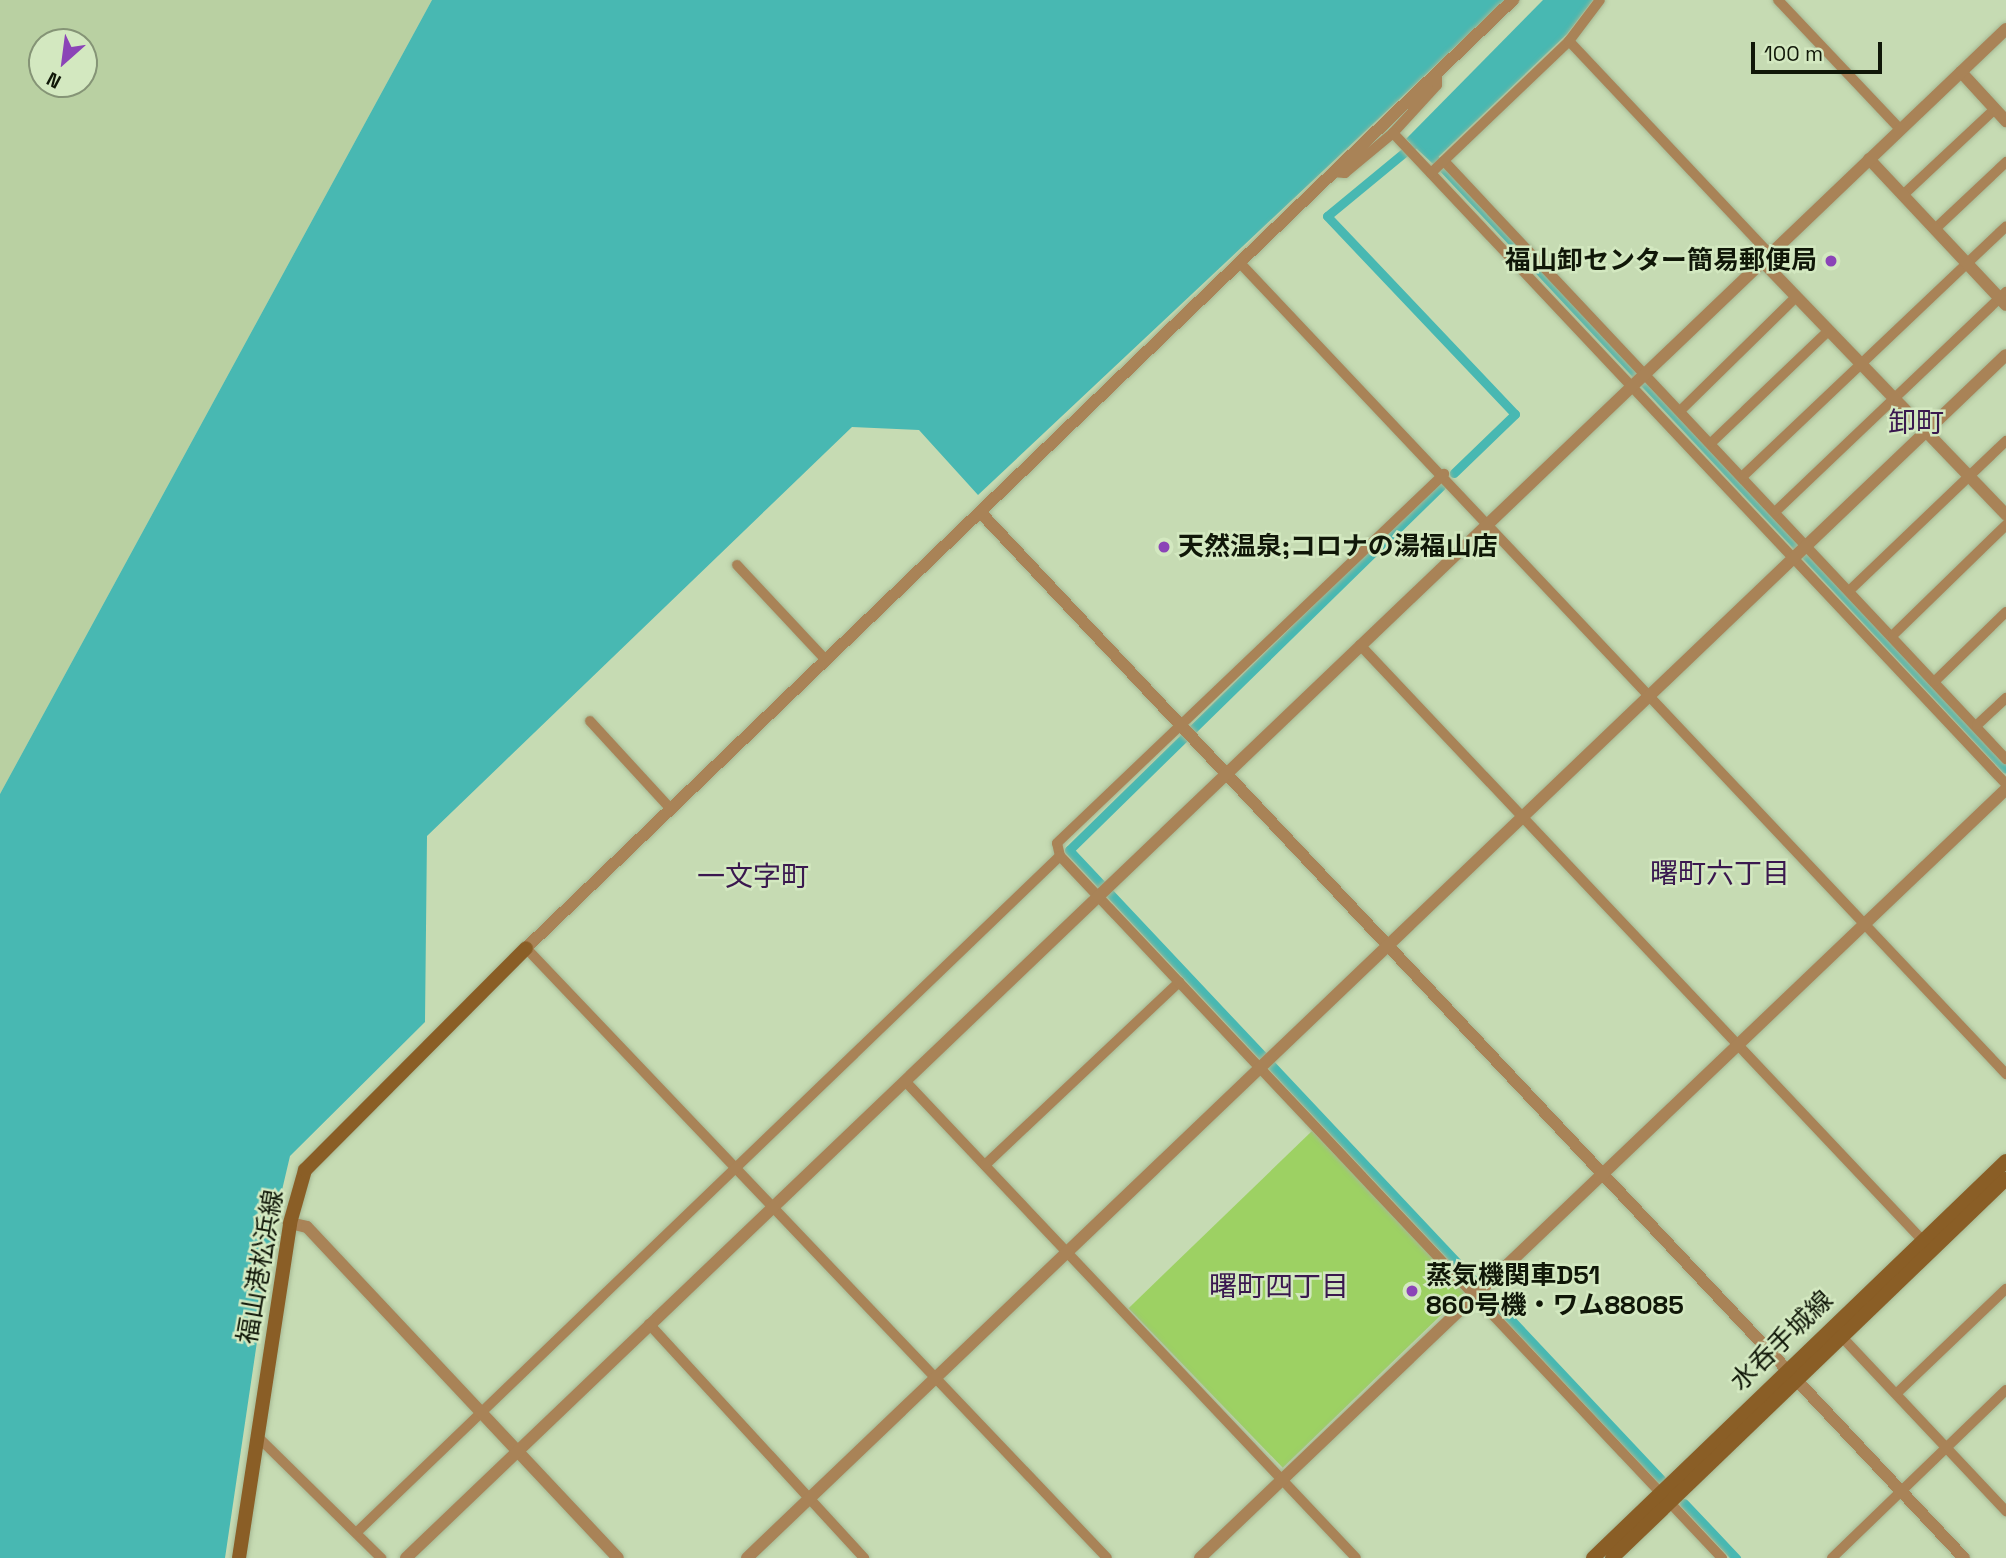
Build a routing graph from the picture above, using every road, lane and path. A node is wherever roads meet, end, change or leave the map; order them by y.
1 (1513, 0) edge
2 (1601, 0) edge
3 (1778, 0) edge
4 (2006, 29) edge
5 (1569, 41) junction
6 (1961, 72) junction
7 (1437, 75) junction
8 (1995, 109) junction
9 (2006, 121) edge
10 (1900, 129) junction
11 (1397, 137) junction
12 (1868, 159) junction
13 (2006, 162) edge
14 (1438, 167) junction
15 (1333, 172) junction
16 (1903, 195) junction
17 (2006, 226) edge
18 (1935, 229) junction
19 (1765, 257) junction
20 (1240, 263) junction
21 (1967, 263) junction
22 (1796, 297) junction
23 (2004, 298) edge
24 (1829, 330) junction
25 (2006, 355) edge
26 (1861, 363) junction
27 (1638, 379) junction
28 (1894, 398) junction
29 (1682, 409) junction
30 (1925, 432) junction
31 (2006, 441) edge
32 (1712, 442) junction
33 (1444, 474) junction
34 (1744, 475) junction
35 (1969, 477) junction
36 (1776, 511) junction
37 (980, 512) junction
38 (2006, 516) edge
39 (1489, 524) junction
40 (2006, 526) edge
41 (1801, 552) junction
42 (737, 565) dead end
43 (1850, 590) junction
44 (2006, 612) edge
45 (1893, 635) junction
46 (1360, 645) junction
47 (826, 660) junction
48 (1935, 681) junction
49 (1648, 695) junction
50 (2006, 698) edge
51 (590, 721) dead end
52 (1977, 725) junction
53 (1182, 727) junction
54 (2006, 759) edge
55 (1226, 773) junction
56 (2006, 783) edge
57 (2006, 789) edge
58 (671, 809) junction
59 (1522, 818) junction
60 (1060, 856) junction
61 (1104, 892) junction
62 (1865, 924) junction
63 (1388, 947) junction
64 (526, 948) junction
65 (1179, 982) junction
66 (1737, 1045) junction
67 (1265, 1063) junction
68 (2006, 1074) edge
69 (905, 1081) junction
70 (2006, 1161) edge
71 (738, 1165) junction
72 (985, 1165) junction
73 (1602, 1174) junction
74 (2006, 1179) edge
75 (775, 1204) junction
76 (290, 1223) junction
77 (1927, 1245) junction
78 (1067, 1250) junction
79 (2006, 1289) edge
80 (1480, 1292) junction
81 (649, 1324) junction
82 (1841, 1336) junction
83 (1792, 1375) junction
84 (933, 1378) junction
85 (2006, 1390) edge
86 (1897, 1394) junction
87 (481, 1412) junction
88 (258, 1437) junction
89 (1946, 1448) junction
90 (517, 1450) junction
91 (1283, 1481) junction
92 (1901, 1491) junction
93 (1665, 1498) junction
94 (809, 1499) junction
95 (2006, 1511) edge
96 (357, 1532) junction
97 (239, 1558) edge
98 (381, 1558) edge
99 (406, 1558) edge
100 (618, 1558) edge
101 (747, 1558) edge
102 (864, 1558) edge
103 (1107, 1558) edge
104 (1200, 1558) edge
105 (1356, 1558) edge
106 (1593, 1558) edge
107 (1612, 1558) edge
108 (1722, 1558) edge
109 (1832, 1558) edge
110 (1964, 1558) edge

1 - 7 street
2 - 5 street
3 - 10 street
4 - 6 street
5 - 14 street
5 - 19 street
6 - 8 street
6 - 10 street
7 - 11 street
7 - 15 street
8 - 9 street
8 - 16 street
10 - 12 street
11 - 14 street
11 - 15 street
12 - 16 street
12 - 19 street
13 - 18 street
14 - 27 street
14 - 27 street
15 - 20 street
16 - 18 street
17 - 21 street
18 - 21 street
19 - 22 street
19 - 27 street
20 - 33 street
20 - 37 street
21 - 23 street
21 - 26 street
22 - 24 street
22 - 29 street
23 - 28 street
24 - 26 street
24 - 32 street
25 - 30 street
26 - 28 street
26 - 34 street
27 - 29 street
27 - 39 street
27 - 41 street
28 - 30 street
28 - 36 street
29 - 32 street
30 - 35 street
30 - 41 street
31 - 35 street
32 - 34 street
33 - 39 street
33 - 53 street
34 - 36 street
35 - 38 street
35 - 43 street
36 - 41 street
37 - 47 street
37 - 53 street
39 - 46 street
39 - 49 street
40 - 45 street
41 - 43 street
41 - 49 street
41 - 56 street
42 - 47 street
43 - 45 street
44 - 48 street
45 - 48 street
46 - 55 street
46 - 59 street
47 - 58 street
48 - 52 street
49 - 59 street
49 - 62 street
50 - 52 street
51 - 58 street
52 - 54 street
53 - 55 street
53 - 60 street
55 - 61 street
55 - 63 street
57 - 62 street
58 - 64 street
59 - 63 street
59 - 66 street
60 - 61 street
60 - 71 street
61 - 65 street
61 - 69 street
62 - 66 street
62 - 68 street
63 - 67 street
63 - 73 street
64 - 71 street
64 - 76 main road, 福山港松浜線
65 - 67 street
65 - 72 street
66 - 73 street
66 - 77 street
67 - 78 street
67 - 80 street
69 - 72 street
69 - 75 street
70 - 77 main road, 水呑手城線
71 - 75 street
71 - 87 street
72 - 78 street
73 - 80 street
73 - 83 street
74 - 77 main road, 水呑手城線
75 - 81 street
75 - 84 street
76 - 87 street
76 - 88 main road, 福山港松浜線
77 - 82 main road, 水呑手城線
77 - 83 main road, 水呑手城線
78 - 84 street
78 - 91 street
79 - 86 street
80 - 91 street
80 - 93 street
81 - 90 street
81 - 94 street
82 - 83 main road, 水呑手城線
82 - 86 street
83 - 92 street
83 - 93 main road, 水呑手城線
84 - 94 street
84 - 103 street
85 - 89 street
86 - 89 street
87 - 90 street
87 - 96 street
88 - 96 street
88 - 97 main road, 福山港松浜線
89 - 92 street
89 - 95 street
90 - 99 street
90 - 100 street
91 - 104 street
91 - 105 street
92 - 109 street
92 - 110 street
93 - 106 main road, 水呑手城線
93 - 107 main road, 水呑手城線
93 - 108 street
94 - 101 street
94 - 102 street
96 - 98 street

